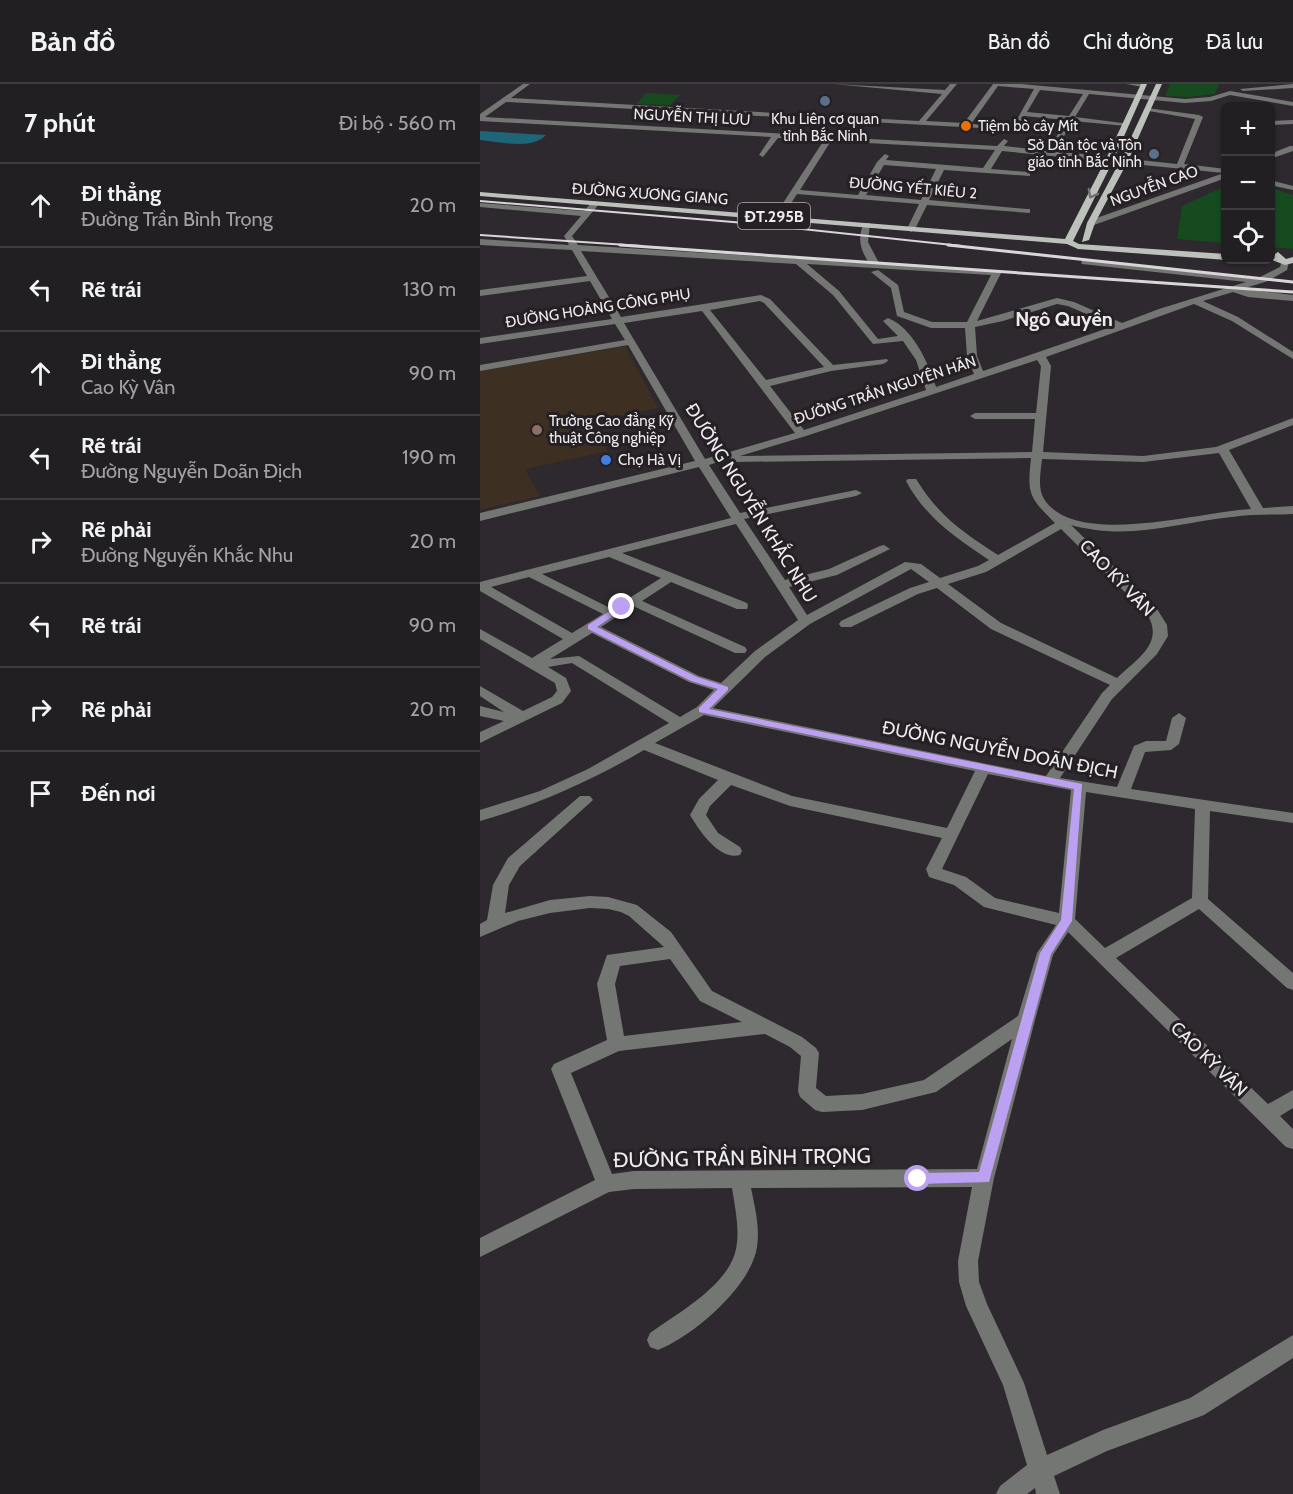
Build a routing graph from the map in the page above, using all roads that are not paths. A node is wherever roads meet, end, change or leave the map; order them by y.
1 (527, 84) edge
2 (836, 84) edge
3 (954, 84) edge
4 (998, 84) edge
5 (1129, 84) edge
6 (1159, 84) edge
7 (850, 85) edge
8 (1143, 85) edge
9 (1038, 87) junction
10 (1293, 88) edge
11 (1232, 89) edge
12 (1283, 90) dead end
13 (947, 92) junction
14 (1087, 92) junction
15 (1138, 97) junction
16 (1152, 98) junction
17 (504, 100) junction
18 (1293, 104) edge
19 (1147, 110) junction
20 (1023, 114) junction
21 (480, 118) edge
22 (644, 118) junction
23 (1071, 118) junction
24 (842, 119) junction
25 (1293, 122) edge
26 (921, 123) junction
27 (1275, 123) edge
28 (1126, 124) junction
29 (966, 126) junction
30 (1013, 128) junction
31 (776, 136) junction
32 (829, 139) junction
33 (892, 142) junction
34 (999, 148) junction
35 (1293, 148) edge
36 (1050, 153) junction
37 (764, 155) dead end
38 (1273, 156) edge
39 (1110, 159) junction
40 (1124, 161) junction
41 (881, 162) junction
42 (1180, 166) junction
43 (940, 167) junction
44 (987, 170) junction
45 (1221, 172) edge
46 (1027, 174) dead end
47 (1221, 175) edge
48 (1275, 183) edge
49 (1293, 188) edge
50 (797, 192) junction
51 (480, 194) edge
52 (861, 197) junction
53 (596, 202) junction
54 (922, 203) junction
55 (480, 205) edge
56 (1027, 211) dead end
57 (1082, 212) junction
58 (1096, 213) junction
59 (586, 214) junction
60 (778, 217) junction
61 (1091, 223) junction
62 (867, 225) junction
63 (911, 229) junction
64 (1070, 241) junction
65 (480, 242) edge
66 (1085, 242) junction
67 (575, 247) junction
68 (1221, 251) edge
69 (1221, 256) edge
70 (1287, 259) edge
71 (798, 261) junction
72 (1085, 262) dead end
73 (876, 270) junction
74 (593, 278) junction
75 (1258, 281) junction
76 (1233, 289) junction
77 (480, 293) edge
78 (1293, 298) edge
79 (1195, 301) junction
80 (704, 308) junction
81 (618, 320) junction
82 (888, 321) dead end
83 (970, 325) junction
84 (1123, 327) junction
85 (907, 337) junction
86 (480, 341) edge
87 (631, 342) junction
88 (1038, 356) junction
89 (1293, 356) edge
90 (883, 361) dead end
91 (480, 368) edge
92 (831, 368) junction
93 (979, 375) junction
94 (763, 384) junction
95 (932, 391) junction
96 (975, 416) dead end
97 (1041, 416) junction
98 (1293, 420) edge
99 (802, 434) junction
100 (1222, 448) junction
101 (1037, 455) junction
102 (708, 462) junction
103 (912, 481) dead end
104 (856, 493) dead end
105 (1258, 510) junction
106 (1293, 510) edge
107 (480, 517) edge
108 (737, 518) junction
109 (1060, 520) junction
110 (884, 549) dead end
111 (610, 553) junction
112 (997, 560) junction
113 (531, 573) junction
114 (670, 577) junction
115 (939, 583) junction
116 (781, 585) junction
117 (480, 586) edge
118 (632, 601) junction
119 (742, 606) dead end
120 (612, 614) junction
121 (805, 621) junction
122 (846, 624) dead end
123 (591, 627) junction
124 (480, 633) edge
125 (572, 639) junction
126 (740, 650) dead end
127 (536, 664) junction
128 (1118, 684) junction
129 (724, 688) junction
130 (480, 690) edge
131 (702, 710) junction
132 (480, 711) edge
133 (520, 718) junction
134 (1179, 718) dead end
135 (680, 723) junction
136 (480, 738) edge
137 (643, 744) junction
138 (984, 768) junction
139 (728, 779) junction
140 (1050, 782) junction
141 (1079, 787) junction
142 (1122, 793) junction
143 (585, 800) dead end
144 (1203, 805) junction
145 (480, 816) edge
146 (1293, 818) edge
147 (951, 834) junction
148 (734, 851) dead end
149 (1200, 901) junction
150 (1067, 921) junction
151 (495, 922) junction
152 (480, 931) edge
153 (674, 952) junction
154 (1105, 956) junction
155 (1293, 983) edge
156 (1026, 1020) junction
157 (765, 1027) junction
158 (617, 1044) junction
159 (1293, 1098) edge
160 (1267, 1115) junction
161 (1293, 1141) edge
162 (984, 1178) junction
163 (740, 1180) junction
164 (606, 1184) junction
165 (480, 1248) edge
166 (658, 1340) dead end
167 (1293, 1346) edge
168 (1040, 1470) junction
169 (1008, 1494) edge
170 (1048, 1494) edge

1 - 17 street
2 - 7 street
3 - 13 street
4 - 9 street
4 - 29 street
5 - 8 street
6 - 16 main road
7 - 13 street
8 - 15 main road
9 - 14 street
9 - 20 street
10 - 11 street
10 - 12 street
11 - 16 street
11 - 18 street
13 - 26 street
14 - 15 street
14 - 23 street
15 - 16 street
15 - 28 main road
16 - 19 main road
17 - 21 street
17 - 22 street
19 - 40 main road
19 - 42 street
20 - 23 street
20 - 30 street
21 - 22 street, NGUYỄN THỊ LƯU
22 - 24 street
22 - 31 street, NGUYỄN THỊ LƯU
23 - 28 street
23 - 36 street
24 - 26 street
24 - 32 street
25 - 27 street
26 - 29 street
28 - 39 main road
29 - 30 street
30 - 34 street
31 - 32 street, NGUYỄN THỊ LƯU
31 - 37 street
32 - 33 street, NGUYỄN THỊ LƯU
32 - 50 street
33 - 34 street, NGUYỄN THỊ LƯU
33 - 41 street
34 - 36 street, NGUYỄN THỊ LƯU
34 - 44 street
35 - 38 street
36 - 39 street, NGUYỄN THỊ LƯU
39 - 40 street, NGUYỄN THỊ LƯU
39 -> 57 main road
40 - 42 street, NGUYỄN THỊ LƯU
40 - 58 main road
41 - 43 street
41 - 52 street
42 - 45 street, NGUYỄN THỊ LƯU
43 - 44 street
43 - 54 street
44 - 46 street
47 - 61 street, NGUYỄN CAO
48 - 49 street
50 - 52 street, ĐƯỜNG YẾT KIÊU 2
50 - 60 street
51 - 53 main road, ĐƯỜNG XƯƠNG GIANG / ĐT.295B
52 - 54 street, ĐƯỜNG YẾT KIÊU 2
53 - 59 street
53 - 60 main road, ĐƯỜNG XƯƠNG GIANG / ĐT.295B
54 - 56 street, ĐƯỜNG YẾT KIÊU 2
54 - 63 street
55 - 59 street
57 - 58 main road
57 - 64 main road
58 - 61 main road
59 - 67 street
60 - 62 main road, ĐƯỜNG XƯƠNG GIANG / ĐT.295B
61 - 66 main road
62 - 63 main road, ĐƯỜNG XƯƠNG GIANG / ĐT.295B
62 - 73 street
63 - 64 main road, ĐƯỜNG XƯƠNG GIANG / ĐT.295B
64 - 66 main road, ĐT.295B
65 - 67 street
66 - 68 main road, ĐT.295B
66 - 69 main road, ĐT.295B
67 - 71 street
67 - 74 street, ĐƯỜNG NGUYỄN KHẮC NHU
70 - 75 street, ĐƯỜNG TRẦN NGUYÊN HÃN
71 - 73 street
71 - 85 street
72 - 75 street
73 - 83 street
73 - 83 street
74 - 77 street
74 - 81 street, ĐƯỜNG NGUYỄN KHẮC NHU
75 - 76 street, ĐƯỜNG TRẦN NGUYÊN HÃN
76 - 78 street
76 - 79 street, ĐƯỜNG TRẦN NGUYÊN HÃN
79 - 84 street, ĐƯỜNG TRẦN NGUYÊN HÃN
79 - 89 street
80 - 81 street, ĐƯỜNG HOÀNG CÔNG PHỤ
80 - 92 street
80 - 94 street, ĐƯỜNG HOÀNG CÔNG PHỤ
81 - 86 street, ĐƯỜNG HOÀNG CÔNG PHỤ
81 - 87 street, ĐƯỜNG NGUYỄN KHẮC NHU
82 - 85 street
83 - 84 street
83 - 93 street
84 - 88 street, ĐƯỜNG TRẦN NGUYÊN HÃN
85 - 95 street
87 - 91 street
87 - 102 street, ĐƯỜNG NGUYỄN KHẮC NHU
88 - 93 street, ĐƯỜNG TRẦN NGUYÊN HÃN
88 - 97 street, CAO KỲ VÂN
90 - 92 street
92 - 94 street
93 - 95 street, ĐƯỜNG TRẦN NGUYÊN HÃN
94 - 99 street, ĐƯỜNG HOÀNG CÔNG PHỤ
95 - 99 street, ĐƯỜNG TRẦN NGUYÊN HÃN
96 - 97 street
97 - 101 street, CAO KỲ VÂN
98 - 100 street
99 - 102 street, ĐƯỜNG TRẦN NGUYÊN HÃN
100 - 101 street
100 - 105 street
101 - 102 street
101 - 109 street, CAO KỲ VÂN
102 - 107 street, ĐƯỜNG TRẦN NGUYÊN HÃN
102 - 108 street, ĐƯỜNG NGUYỄN KHẮC NHU
103 - 112 street
104 - 108 street
105 - 106 street
105 - 109 street
108 - 111 street
108 - 116 street, ĐƯỜNG NGUYỄN KHẮC NHU
109 - 112 street
109 - 128 street, CAO KỲ VÂN
110 - 116 street
111 - 113 street
111 - 114 street
112 - 115 street
113 - 117 street
113 - 120 street
114 - 118 street
114 - 119 street
115 - 121 street
115 - 122 street
115 - 128 street
116 - 121 street, ĐƯỜNG NGUYỄN KHẮC NHU
117 - 125 street
118 - 120 street
118 - 126 street
120 - 123 street
121 - 129 street, ĐƯỜNG NGUYỄN KHẮC NHU
123 - 125 street
123 - 129 street
124 - 127 street
125 - 127 street
127 - 133 street
127 - 135 street
128 - 140 street, CAO KỲ VÂN
129 - 131 street, ĐƯỜNG NGUYỄN KHẮC NHU
130 - 133 street
131 - 135 street, ĐƯỜNG NGUYỄN KHẮC NHU
131 - 138 street, ĐƯỜNG NGUYỄN DOÃN ĐỊCH
132 - 133 street
133 - 136 street
134 - 142 street
135 - 137 street, ĐƯỜNG NGUYỄN KHẮC NHU
137 - 139 street
137 - 145 street, ĐƯỜNG NGUYỄN KHẮC NHU
138 - 140 street, ĐƯỜNG NGUYỄN DOÃN ĐỊCH
138 - 147 street
139 - 147 street
139 - 148 street
140 - 141 street, ĐƯỜNG NGUYỄN DOÃN ĐỊCH
141 - 142 street, ĐƯỜNG NGUYỄN DOÃN ĐỊCH
141 - 150 street
142 - 144 street, ĐƯỜNG NGUYỄN DOÃN ĐỊCH
143 - 151 street
144 - 146 street, ĐƯỜNG NGUYỄN DOÃN ĐỊCH
144 - 149 street
147 - 150 street
149 - 154 street
149 - 155 street
150 - 154 street, CAO KỲ VÂN
150 - 156 street
151 - 152 street
151 - 153 street
153 - 157 street
153 - 158 street
154 - 160 street, CAO KỲ VÂN
156 - 157 street
156 - 162 street
157 - 158 street
158 - 164 street
159 - 160 street
160 - 161 street, CAO KỲ VÂN
162 - 163 street, ĐƯỜNG TRẦN BÌNH TRỌNG
162 - 168 street
163 - 164 street, ĐƯỜNG TRẦN BÌNH TRỌNG
163 - 166 street
164 - 165 street, ĐƯỜNG TRẦN BÌNH TRỌNG
167 - 168 street
168 - 169 street
168 - 170 street

